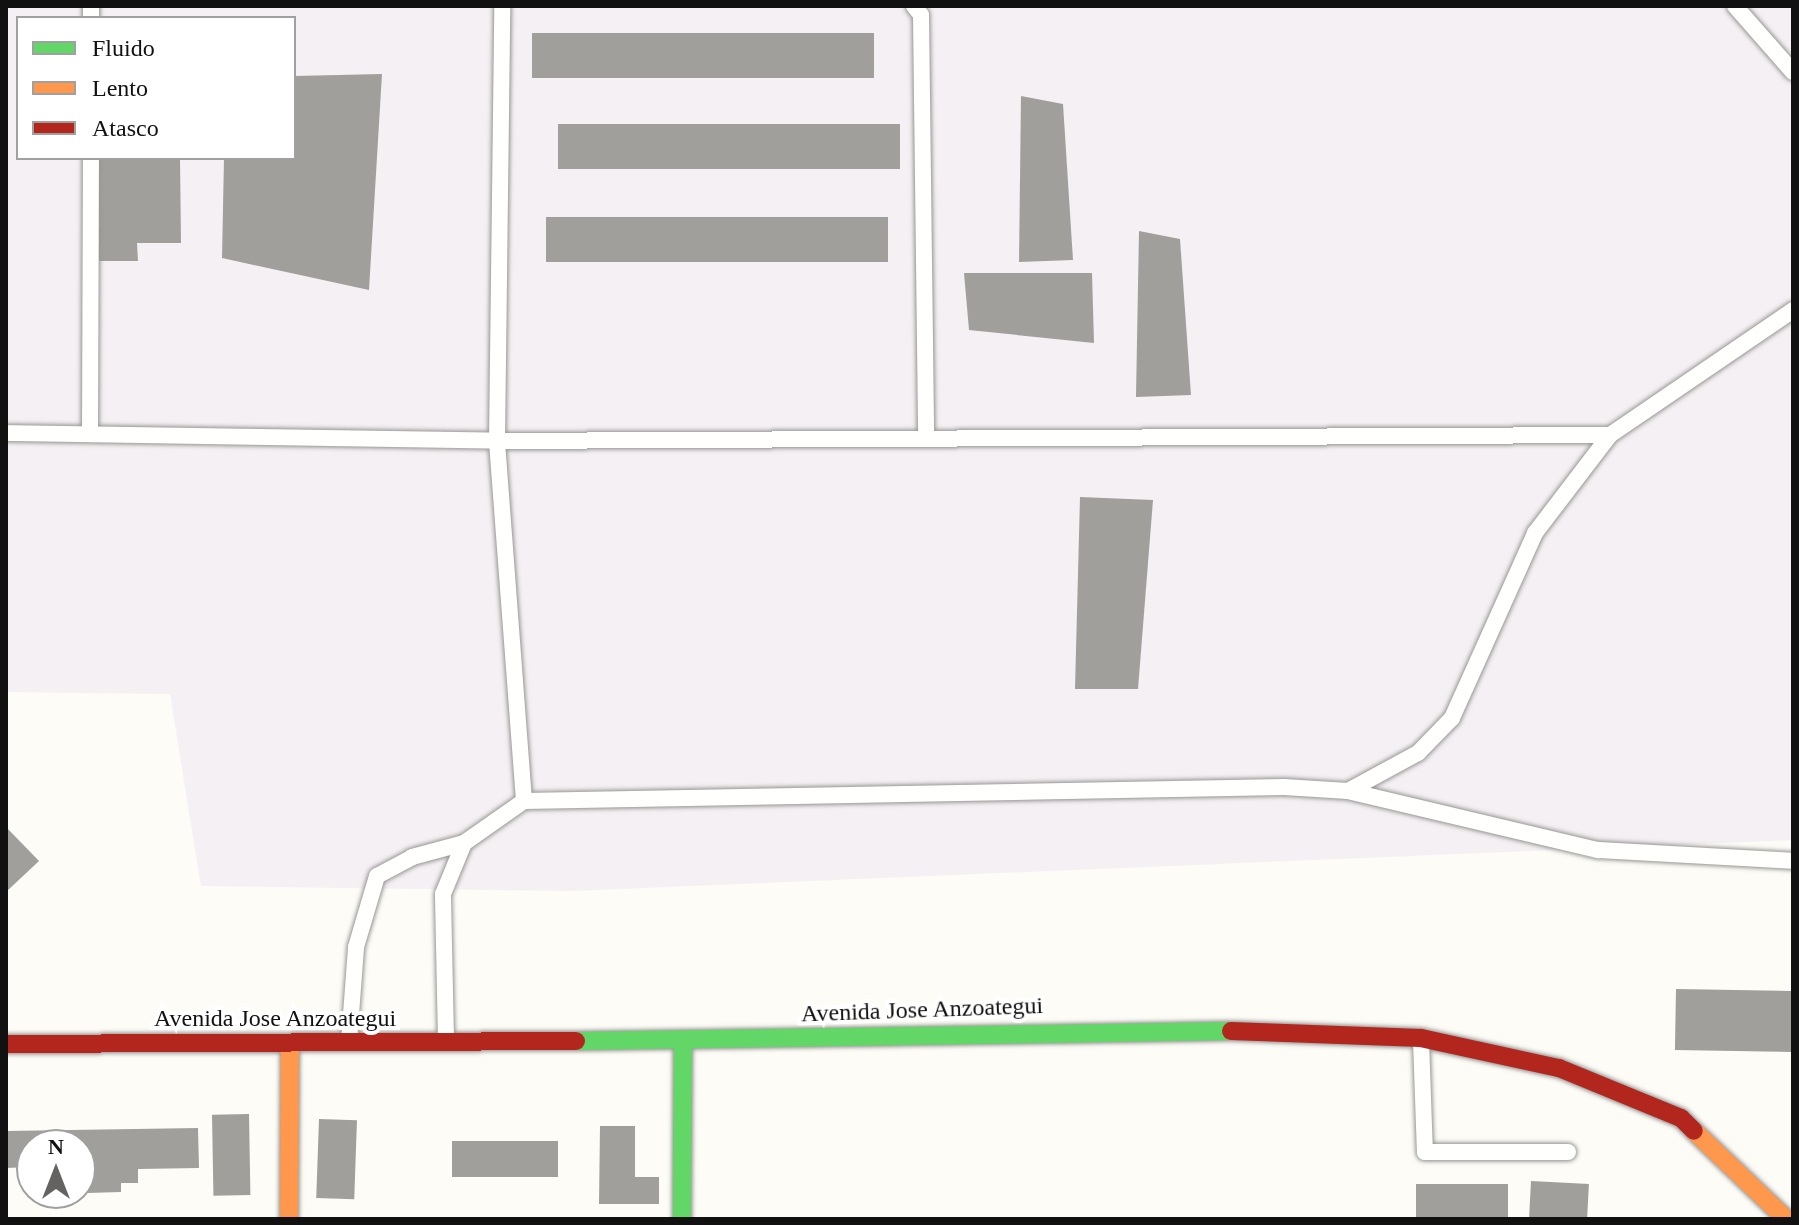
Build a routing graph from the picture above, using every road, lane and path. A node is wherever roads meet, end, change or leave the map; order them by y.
1 (502, 6) edge
2 (914, 6) edge
3 (1735, 6) edge
4 (1793, 72) edge
5 (91, 160) edge
6 (1793, 310) edge
7 (6, 433) edge
8 (90, 433) junction
9 (1610, 435) junction
10 (926, 439) junction
11 (497, 441) junction
12 (1348, 791) junction
13 (524, 801) junction
14 (464, 843) junction
15 (1793, 861) edge
16 (1421, 1038) junction
17 (446, 1041) junction
18 (683, 1041) junction
19 (349, 1043) junction
20 (6, 1044) edge
21 (290, 1044) junction
22 (1568, 1152) dead end
23 (289, 1219) edge
24 (682, 1219) edge
25 (1786, 1219) edge

1 - 11 lane
2 - 10 lane
3 - 4 lane
5 - 8 lane
6 - 9 lane
7 - 8 lane
8 - 11 lane
9 - 10 lane
9 - 12 lane
10 - 11 lane
11 - 13 lane
12 - 13 lane
12 - 15 lane
13 - 14 lane
14 - 17 lane
14 - 19 lane
16 - 18 street, Avenida Jose Anzoategui
16 - 22 lane
16 - 25 street, Avenida Jose Anzoategui
17 - 18 street, Avenida Jose Anzoategui
17 - 19 street, Avenida Jose Anzoategui
18 - 24 street
19 - 21 street, Avenida Jose Anzoategui
20 - 21 street, Avenida Jose Anzoategui
21 - 23 street

